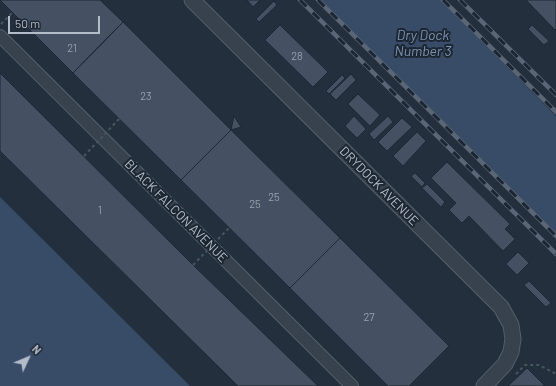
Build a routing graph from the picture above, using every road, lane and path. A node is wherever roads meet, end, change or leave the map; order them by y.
1 (192, 0) edge
2 (12, 13) dead end
3 (0, 25) edge
4 (0, 36) edge
5 (119, 119) dead end
6 (84, 156) dead end
7 (228, 228) dead end
8 (193, 264) dead end
9 (556, 374) edge
10 (514, 376) dead end
11 (352, 386) edge
12 (484, 386) edge

1 - 12 street, DRYDOCK AVENUE
2 - 3 path
4 - 11 street, BLACK FALCON AVENUE
5 - 6 path, bridge
7 - 8 path, bridge
9 - 10 path

